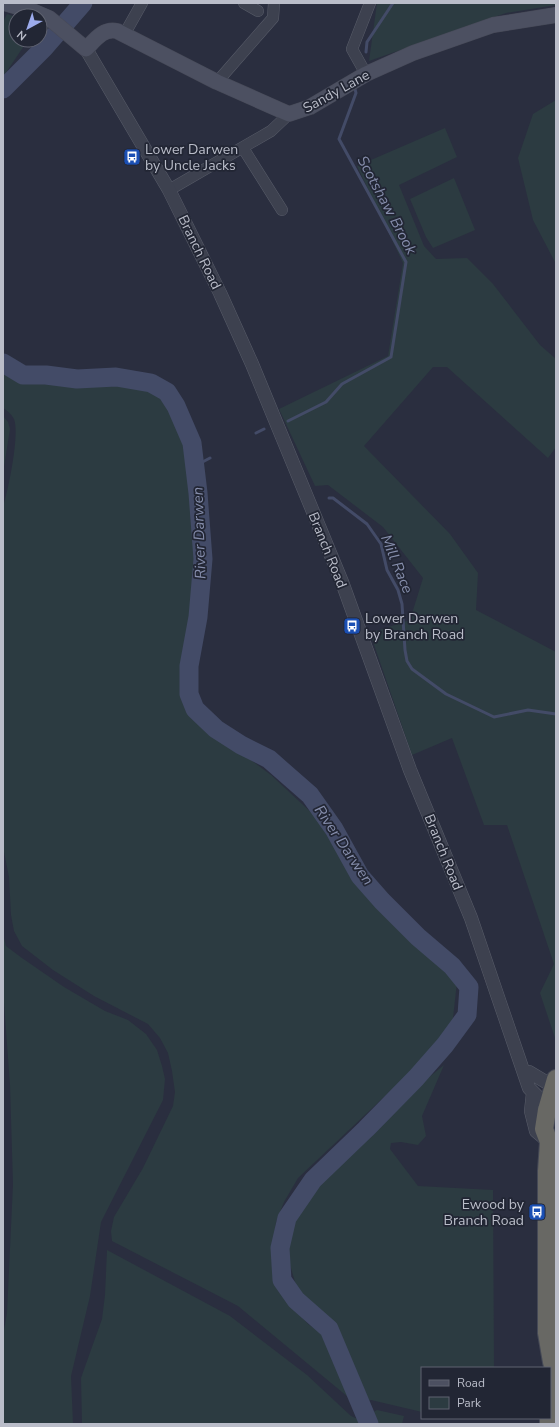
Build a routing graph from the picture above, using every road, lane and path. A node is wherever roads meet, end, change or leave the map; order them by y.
1 (4, 3) edge
2 (142, 3) edge
3 (244, 3) edge
4 (274, 3) edge
5 (370, 3) edge
6 (258, 11) dead end
7 (556, 15) edge
8 (124, 35) junction
9 (86, 49) junction
10 (366, 74) junction
11 (218, 82) junction
12 (289, 114) junction
13 (242, 148) junction
14 (169, 190) junction
15 (282, 210) dead end
16 (524, 1071) junction
17 (555, 1084) edge
18 (533, 1093) junction
19 (552, 1105) edge
20 (552, 1142) edge
21 (551, 1227) edge
22 (551, 1308) edge
23 (556, 1370) edge
24 (556, 1380) edge
25 (551, 1398) edge

1 - 9 main road
2 - 8 street
3 - 6 street
4 - 11 street
5 - 10 street
7 - 10 main road, Sandy Lane
8 - 9 main road, Sandy Lane
8 - 11 main road, Sandy Lane
9 - 14 street, Branch Road
10 - 12 main road, Sandy Lane
11 - 12 main road, Sandy Lane
12 - 13 street
13 - 14 street
13 - 15 street
14 - 16 street, Branch Road
16 - 17 street
16 - 18 street, Branch Road
17 - 19 highway
18 - 19 street
18 - 20 street
19 - 20 highway
20 - 21 highway
21 - 22 highway
22 - 23 highway
24 - 25 highway

